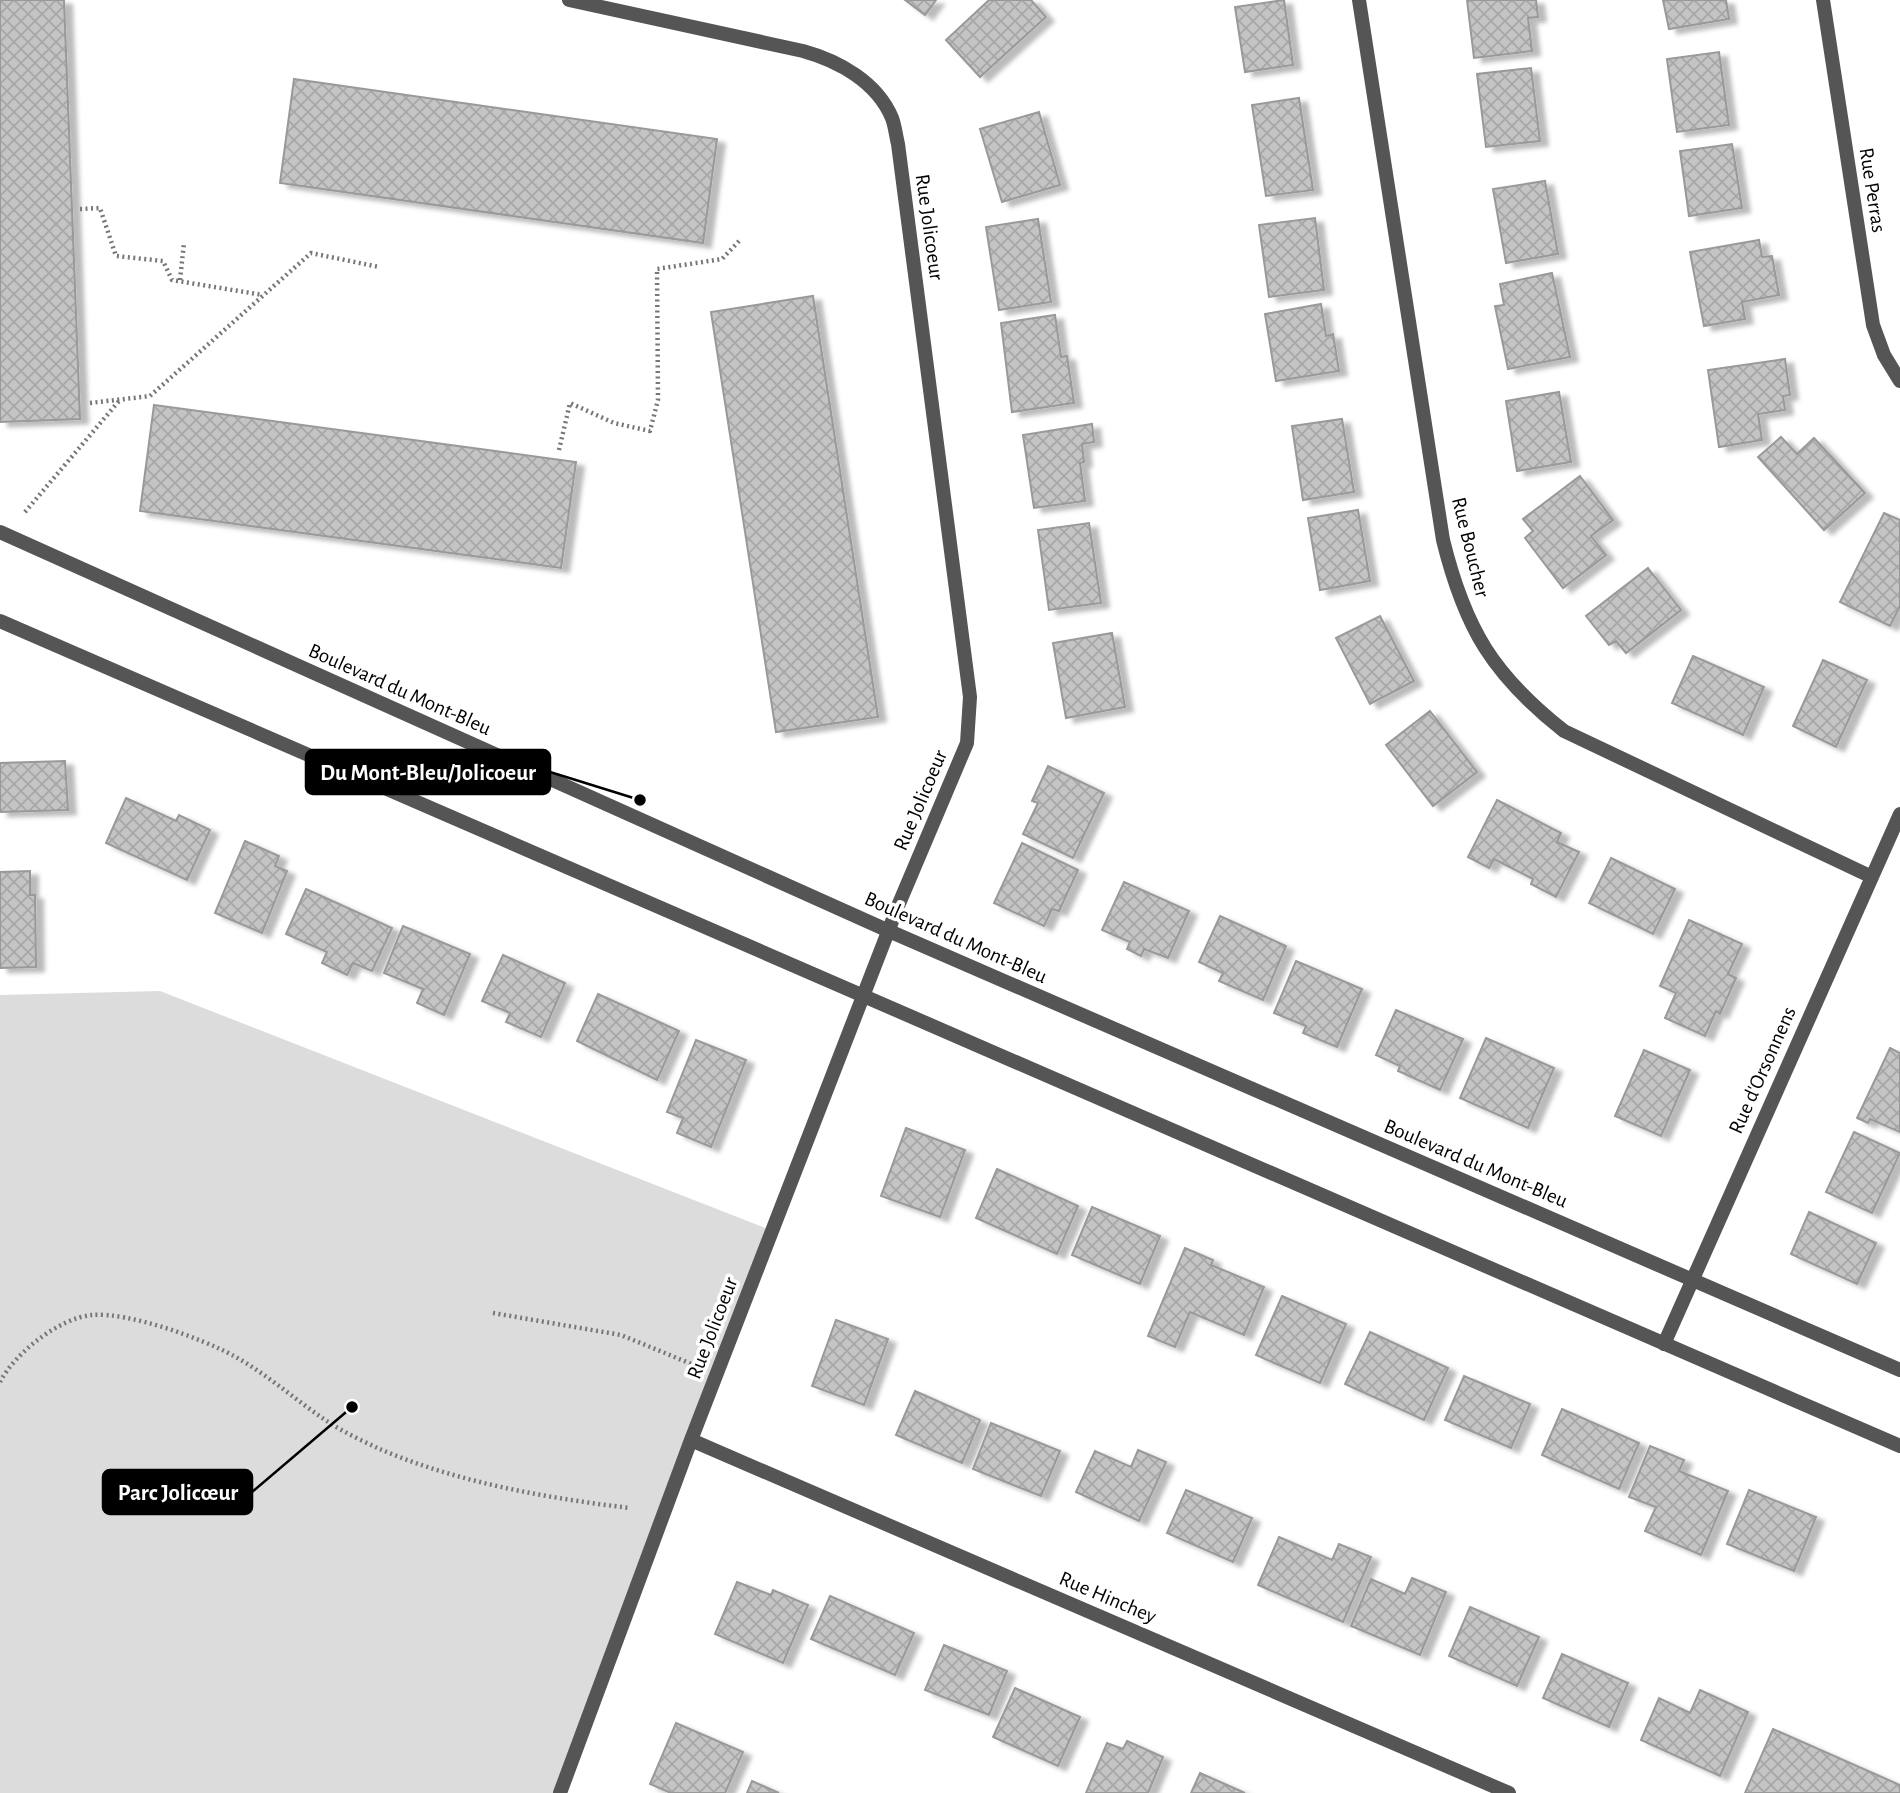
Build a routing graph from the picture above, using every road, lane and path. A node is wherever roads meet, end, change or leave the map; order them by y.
1 (569, 0) edge
2 (1359, 0) edge
3 (1823, 0) edge
4 (80, 209) dead end
5 (740, 240) dead end
6 (184, 243) dead end
7 (379, 267) dead end
8 (180, 281) junction
9 (264, 295) junction
10 (1900, 381) edge
11 (119, 401) junction
12 (90, 403) dead end
13 (559, 450) dead end
14 (25, 512) dead end
15 (0, 532) edge
16 (0, 621) edge
17 (1900, 814) edge
18 (1872, 877) junction
19 (889, 931) junction
20 (864, 998) junction
21 (1691, 1279) junction
22 (492, 1313) dead end
23 (1664, 1344) junction
24 (1900, 1370) edge
25 (717, 1374) junction
26 (0, 1382) edge
27 (691, 1440) junction
28 (1900, 1446) edge
29 (630, 1508) dead end
30 (560, 1793) edge
31 (1509, 1793) edge

1 - 19 street, Rue Jolicoeur
2 - 18 street, Rue Boucher
3 - 10 street, Rue Perras
4 - 8 path
5 - 13 path
6 - 8 path
7 - 9 path
8 - 9 path
9 - 11 path
11 - 12 path
11 - 14 path
15 - 19 street, Boulevard du Mont-Bleu
16 - 20 street
17 - 18 street, Rue d'Orsonnens
18 - 21 street, Rue d'Orsonnens
19 - 20 street, Rue Jolicoeur
19 - 21 street, Boulevard du Mont-Bleu
20 - 23 street
20 - 25 street, Rue Jolicoeur
21 - 23 street, Rue d'Orsonnens
21 - 24 street, Boulevard du Mont-Bleu
22 - 25 path
23 - 28 street
25 - 27 street, Rue Jolicoeur
26 - 29 path
27 - 30 street, Rue Jolicoeur
27 - 31 street, Rue Hinchey

